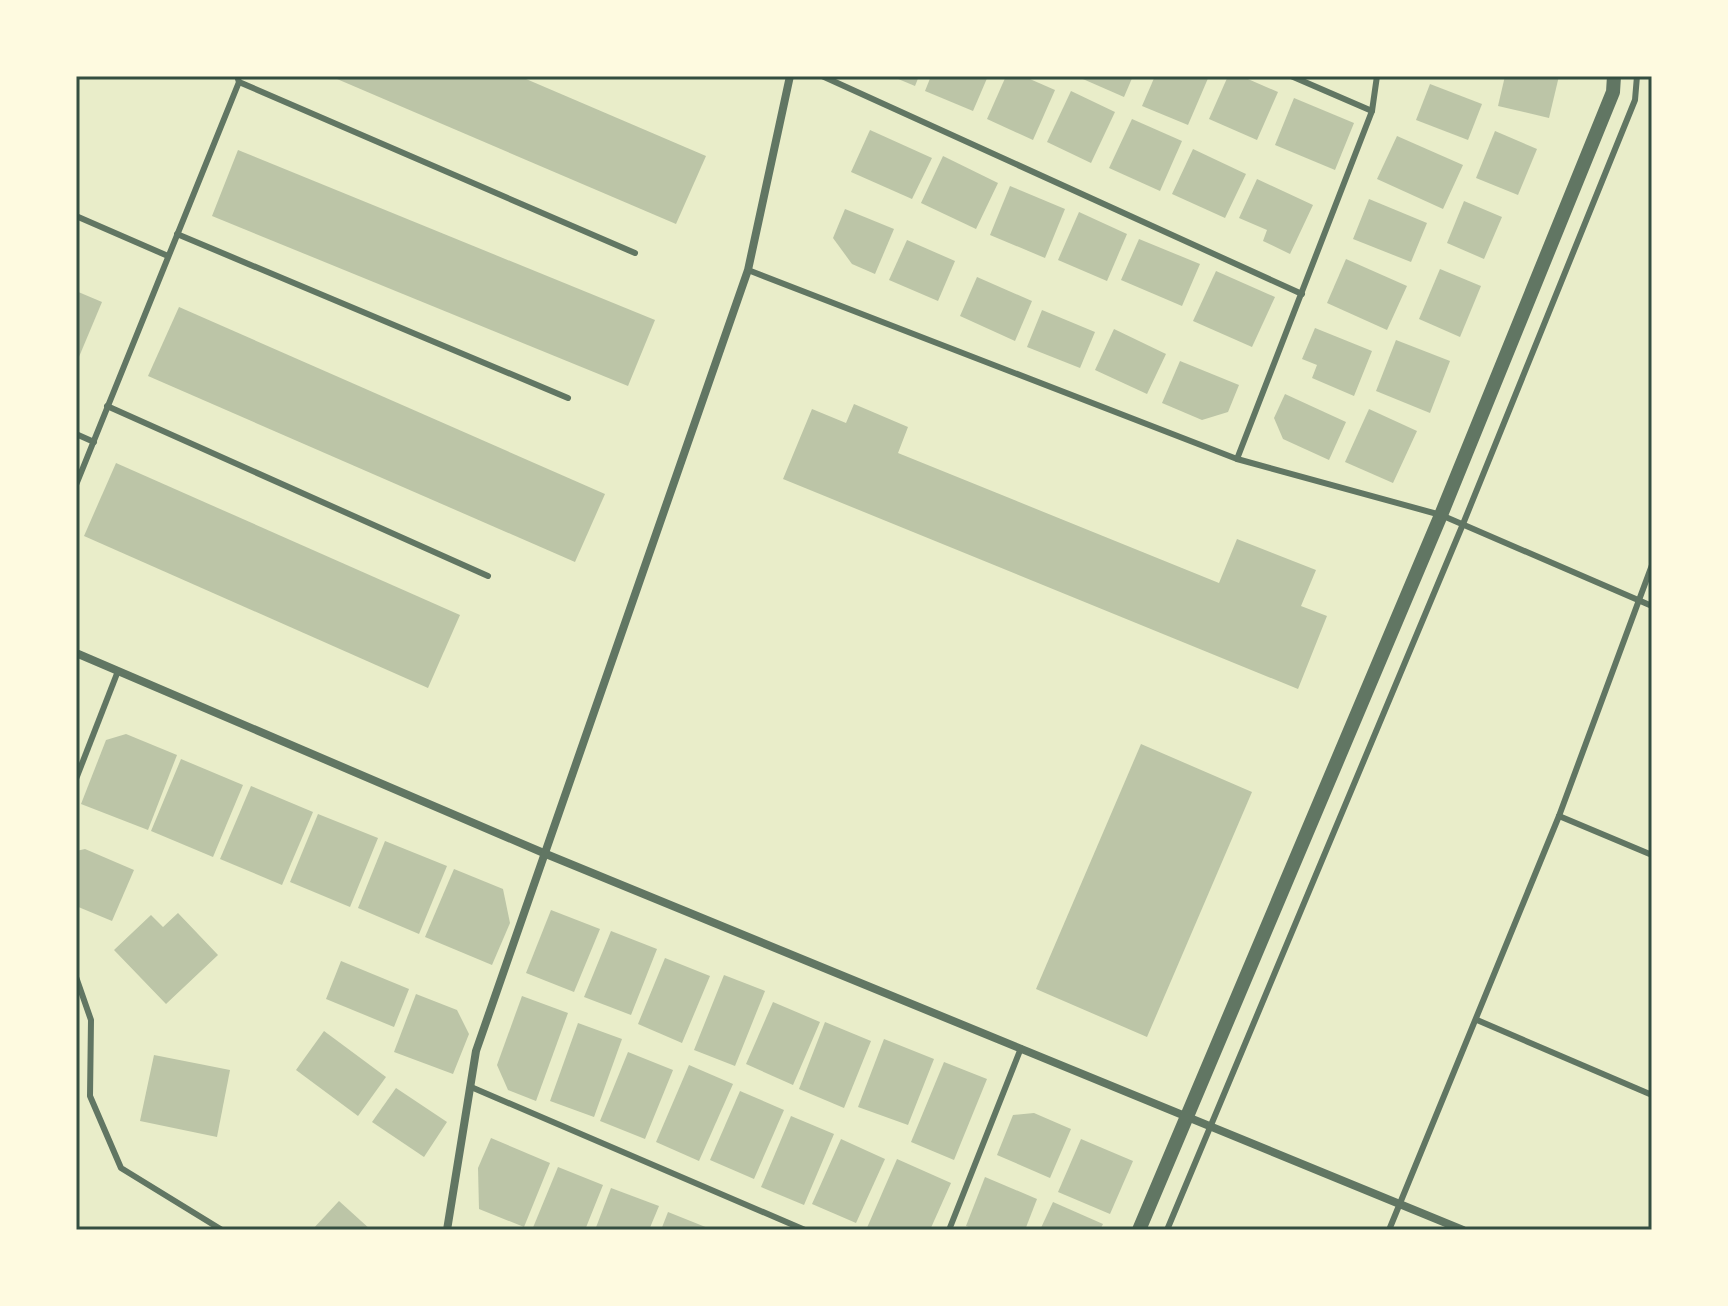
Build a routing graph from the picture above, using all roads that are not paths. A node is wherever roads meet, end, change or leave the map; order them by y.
1 (790, 76) edge
2 (822, 76) edge
3 (1291, 76) edge
4 (1377, 76) edge
5 (1614, 76) edge
6 (1637, 76) edge
7 (238, 79) edge
8 (1372, 111) junction
9 (76, 216) edge
10 (177, 234) junction
11 (635, 253) dead end
12 (168, 256) junction
13 (748, 270) junction
14 (1302, 294) junction
15 (568, 398) dead end
16 (107, 406) junction
17 (76, 434) edge
18 (94, 442) junction
19 (1237, 459) junction
20 (76, 485) edge
21 (1441, 515) junction
22 (1463, 524) junction
23 (1652, 565) edge
24 (488, 576) dead end
25 (1637, 600) junction
26 (1652, 606) edge
27 (76, 653) edge
28 (118, 671) junction
29 (76, 779) edge
30 (1559, 816) junction
31 (546, 854) junction
32 (1652, 855) edge
33 (76, 977) edge
34 (1477, 1020) junction
35 (1021, 1048) junction
36 (471, 1087) junction
37 (1652, 1095) edge
38 (1186, 1115) junction
39 (1212, 1126) junction
40 (1400, 1202) junction
41 (222, 1230) edge
42 (447, 1230) edge
43 (805, 1230) edge
44 (949, 1230) edge
45 (1139, 1230) edge
46 (1167, 1230) edge
47 (1389, 1230) edge
48 (1463, 1230) edge

1 - 13 street
2 - 14 lane
3 - 8 lane
4 - 8 lane
5 - 21 street
6 - 22 lane
7 - 10 lane
7 - 11 lane
8 - 14 lane
9 - 12 lane
10 - 12 lane
10 - 15 lane
12 - 16 lane
13 - 19 lane
13 - 31 street
14 - 19 lane
16 - 18 lane
16 - 24 lane
17 - 18 lane
18 - 20 lane
19 - 21 lane
21 - 22 lane
21 - 38 street
22 - 25 lane
22 - 39 lane
23 - 25 lane
25 - 26 lane
25 - 30 lane
27 - 28 street
28 - 29 lane
28 - 31 street
30 - 32 lane
30 - 34 lane
31 - 35 street
31 - 36 street
33 - 41 lane
34 - 37 lane
34 - 40 lane
35 - 38 street
35 - 44 lane
36 - 42 street
36 - 43 lane
38 - 39 street
38 - 45 street
39 - 40 street
39 - 46 lane
40 - 47 lane
40 - 48 street

